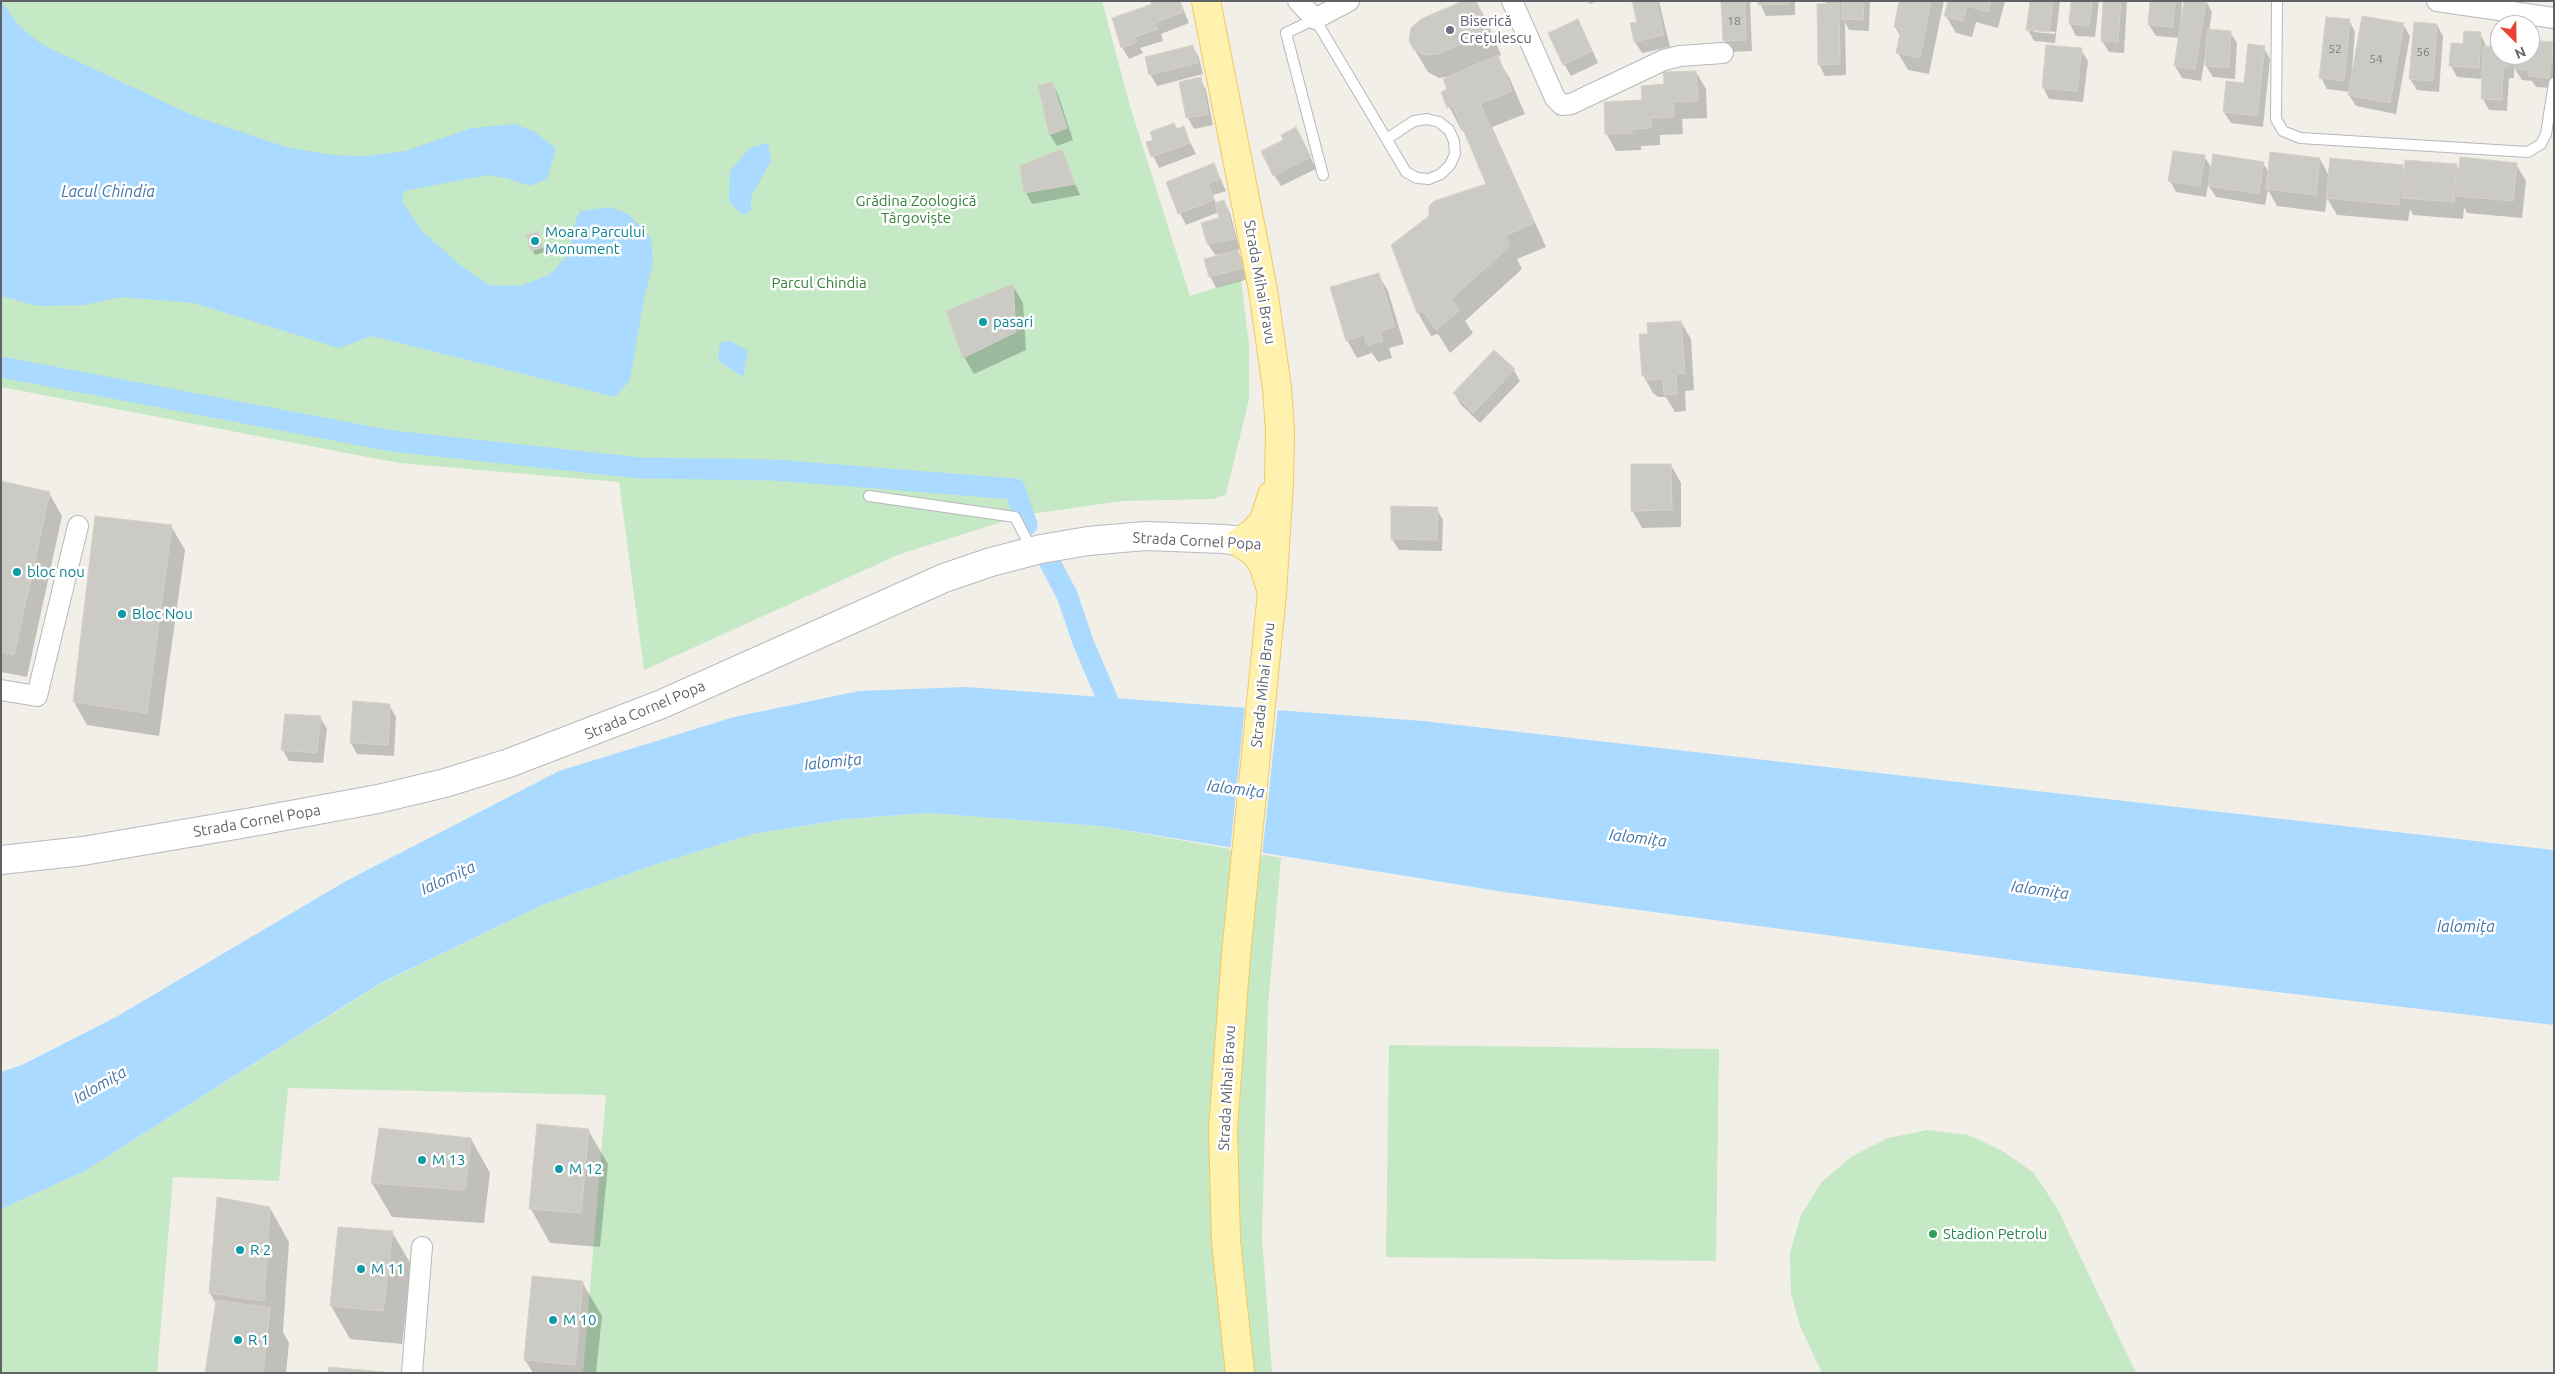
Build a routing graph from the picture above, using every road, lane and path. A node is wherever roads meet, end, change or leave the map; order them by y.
1 (1206, 1) edge
2 (1298, 1) edge
3 (1349, 1) edge
4 (1512, 1) edge
5 (2277, 1) edge
6 (2436, 1) edge
7 (2554, 18) edge
8 (1315, 19) junction
9 (1723, 53) dead end
10 (2554, 83) edge
11 (1388, 138) junction
12 (1323, 175) dead end
13 (1280, 467) junction
14 (869, 496) dead end
15 (78, 526) dead end
16 (1239, 542) junction
17 (1276, 545) junction
18 (1032, 551) junction
19 (1272, 593) junction
20 (1, 690) edge
21 (1, 860) edge
22 (422, 1247) dead end
23 (412, 1373) edge
24 (1240, 1373) edge

1 - 13 main road, Strada Mihai Bravu
2 - 8 street
3 - 8 street
4 - 9 street
5 - 10 lane
6 - 7 street
8 - 11 lane
8 - 12 lane
11 - 11 lane
13 - 16 main road
13 - 17 main road, Strada Mihai Bravu
14 - 18 lane
15 - 20 street
16 - 17 main road, Strada Cornel Popa
16 - 18 main road, Strada Cornel Popa
16 - 19 main road
17 - 19 main road, Strada Mihai Bravu
18 - 21 main road, Strada Cornel Popa
19 - 24 main road, Strada Mihai Bravu
22 - 23 street

